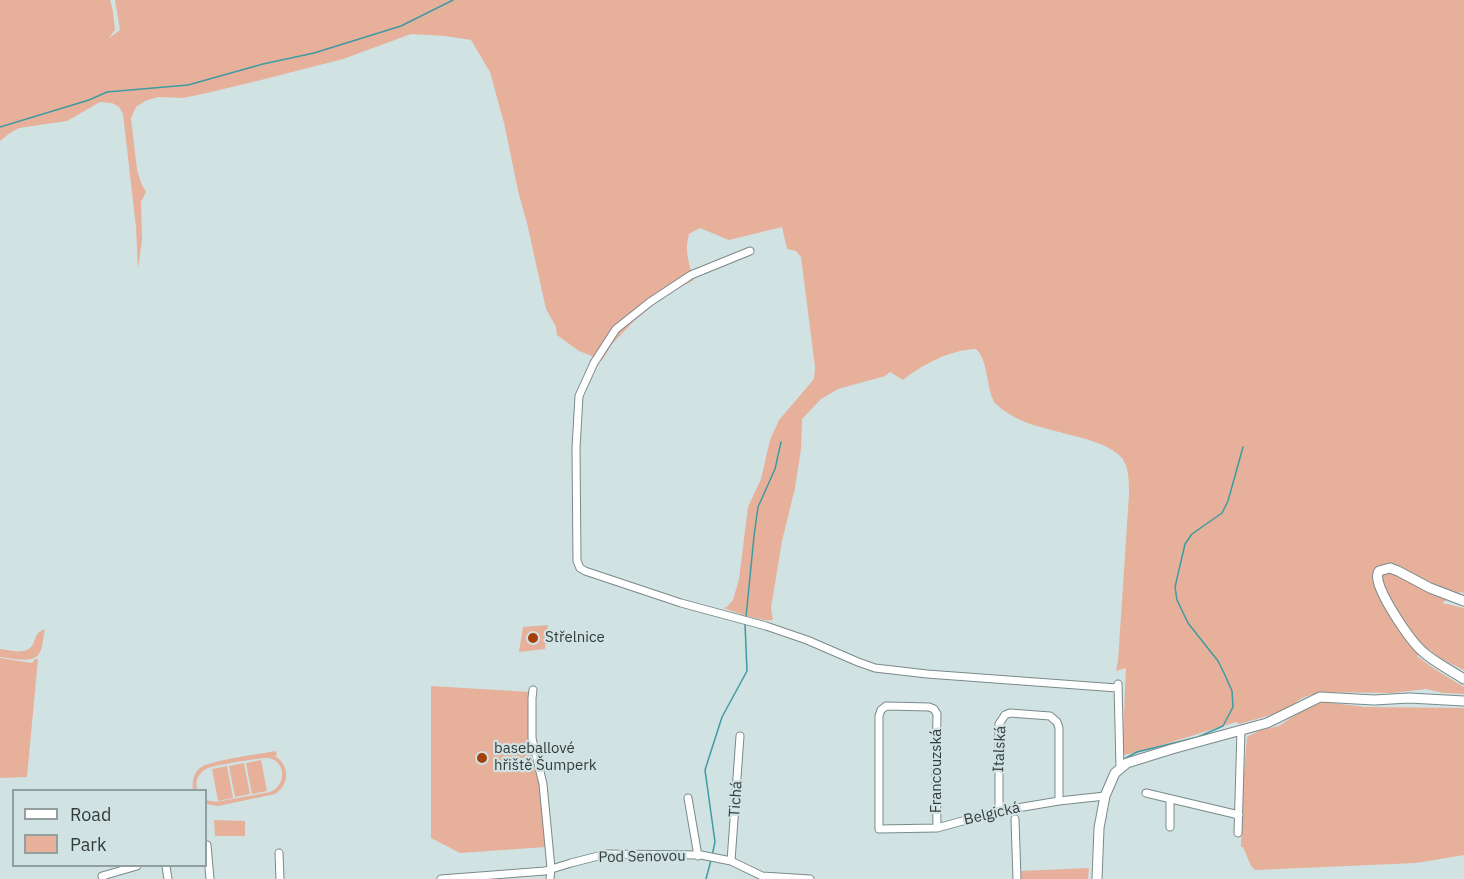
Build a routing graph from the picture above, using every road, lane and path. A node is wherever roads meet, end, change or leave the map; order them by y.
1 (750, 250) dead end
2 (1464, 602) edge
3 (1464, 679) edge
4 (533, 690) dead end
5 (1464, 701) edge
6 (1240, 730) junction
7 (740, 736) dead end
8 (1120, 768) junction
9 (1146, 793) dead end
10 (1105, 796) junction
11 (688, 798) dead end
12 (1170, 799) junction
13 (1059, 801) junction
14 (999, 811) junction
15 (1239, 815) junction
16 (1015, 819) dead end
17 (1170, 827) dead end
18 (938, 828) junction
19 (879, 829) joint
20 (1238, 833) dead end
21 (207, 845) dead end
22 (279, 852) dead end
23 (698, 856) junction
24 (731, 861) junction
25 (134, 867) edge
26 (551, 868) junction
27 (103, 878) edge
28 (210, 879) edge
29 (280, 879) edge
30 (441, 879) edge
31 (550, 879) edge
32 (810, 879) edge
33 (1017, 879) edge
34 (1097, 879) edge

1 - 8 street
2 - 3 street
4 - 26 street
5 - 6 street
6 - 8 street
6 - 15 street
7 - 24 street, Tichá
8 - 10 street
9 - 12 street
10 - 13 street, Belgická
10 - 34 street
11 - 23 street, Pod Senovou
12 - 15 street
12 - 17 street
13 - 14 street, Belgická
13 - 14 street, Italská
14 - 18 street, Belgická
15 - 20 street
16 - 33 street
18 - 19 street, Belgická
18 - 19 street, Francouzská
21 - 28 street
22 - 29 street
23 - 24 street, Pod Senovou
23 - 26 street, Pod Senovou
24 - 32 street, Pod Senovou
25 - 27 street
26 - 30 street, Pod Senovou
26 - 31 street

